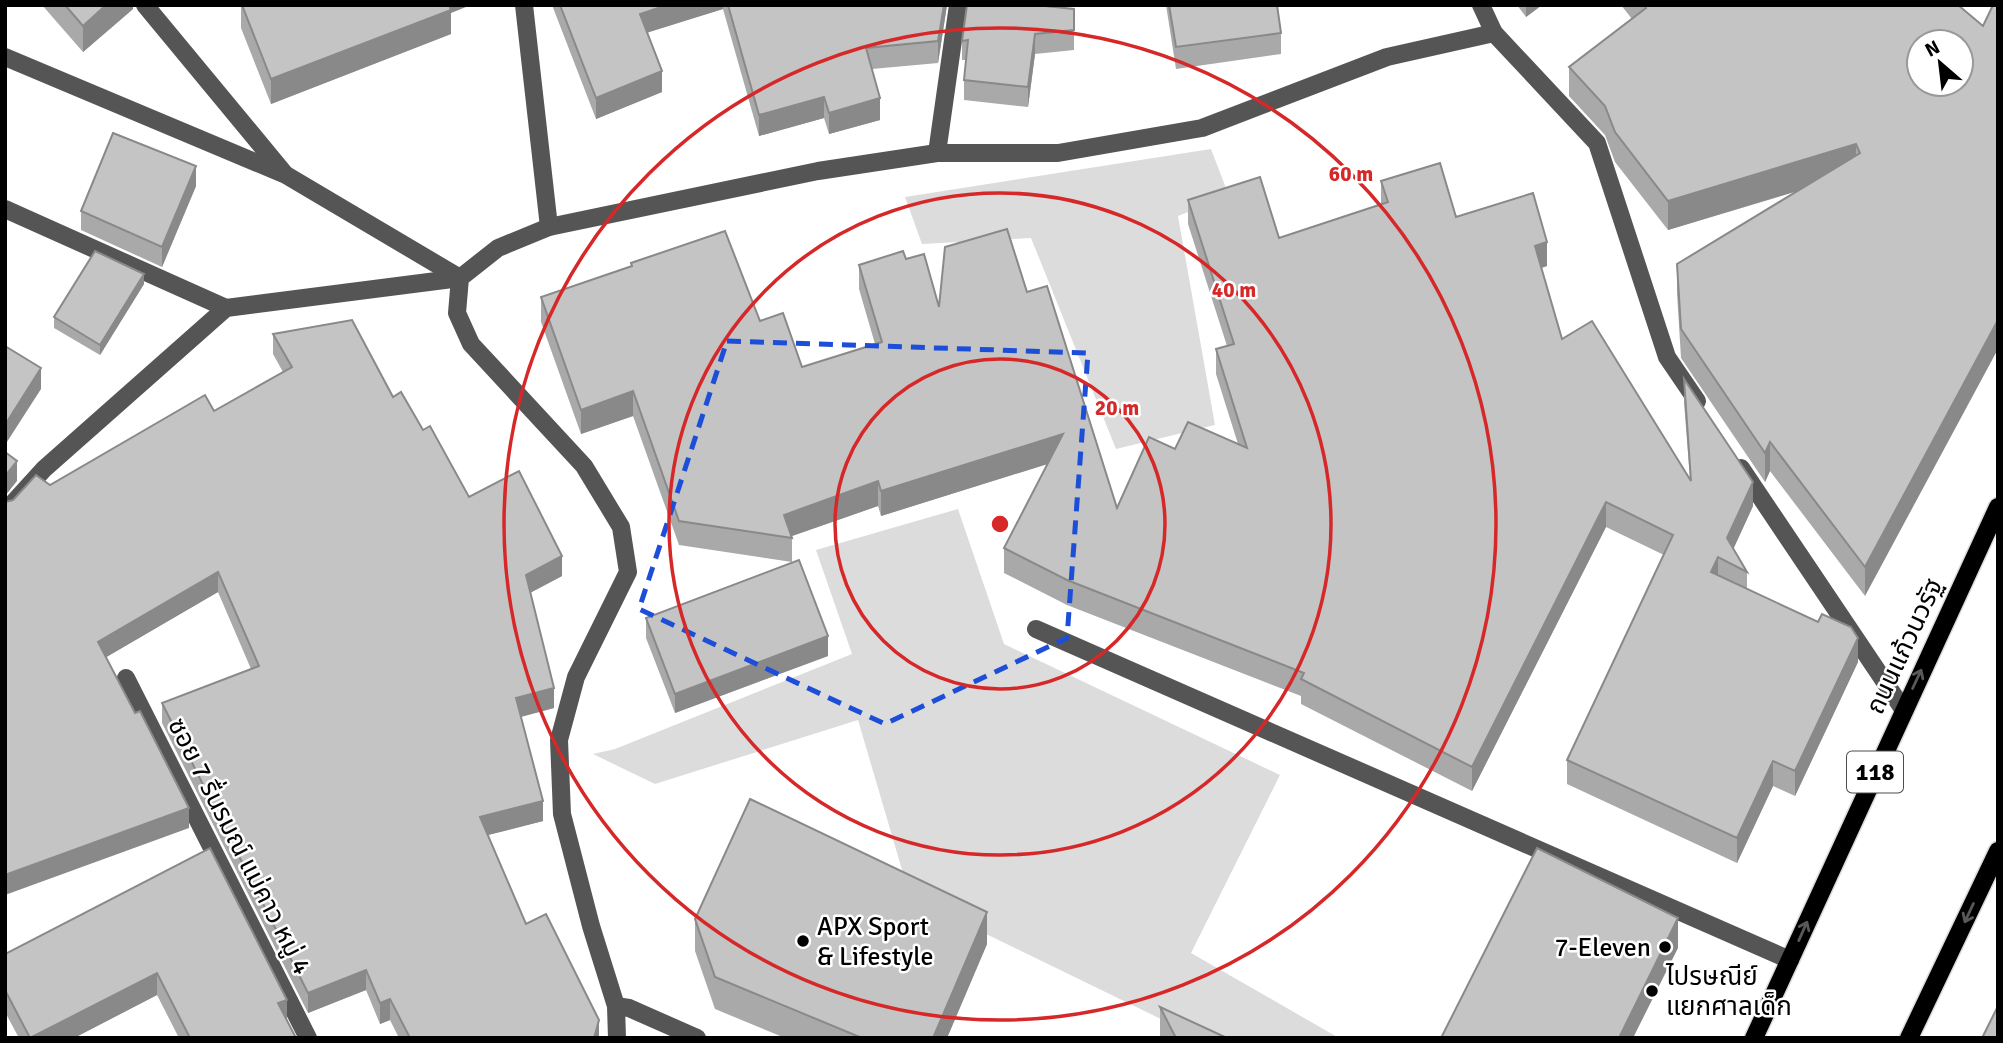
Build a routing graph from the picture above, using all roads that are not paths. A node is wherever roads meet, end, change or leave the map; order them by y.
1 (145, 5) edge
2 (524, 5) edge
3 (958, 5) edge
4 (1481, 5) edge
5 (1494, 33) junction
6 (5, 57) edge
7 (937, 153) junction
8 (286, 175) junction
9 (5, 209) edge
10 (549, 227) junction
11 (460, 278) junction
12 (226, 308) junction
13 (1705, 414) edge
14 (1728, 448) edge
15 (1998, 507) edge
16 (5, 512) edge
17 (1036, 629) dead end
18 (126, 678) dead end
19 (1903, 709) junction
20 (1998, 851) edge
21 (1790, 960) junction
22 (616, 1006) junction
23 (307, 1038) edge
24 (617, 1038) edge
25 (697, 1038) edge
26 (1754, 1038) edge
27 (1909, 1038) edge

1 - 8 street
2 - 10 street
3 - 7 street
4 - 5 street
5 - 7 street
5 - 13 street
6 - 8 street
7 - 10 street
8 - 11 street
9 - 12 street
10 - 11 street
11 - 12 street
11 - 22 street
12 - 16 street
14 - 19 street
19 -> 15 main road, ถนนแก้วนวรัฐ / 118
17 - 21 street
18 - 23 street, ซอย 7 รื่นรมณ์ แม่คาว หมู่ 4
21 -> 19 main road, ถนนแก้วนวรัฐ / 118
20 -> 27 main road
21 - 26 main road, ถนนแก้วนวรัฐ / 118
22 - 24 street
22 - 25 street

